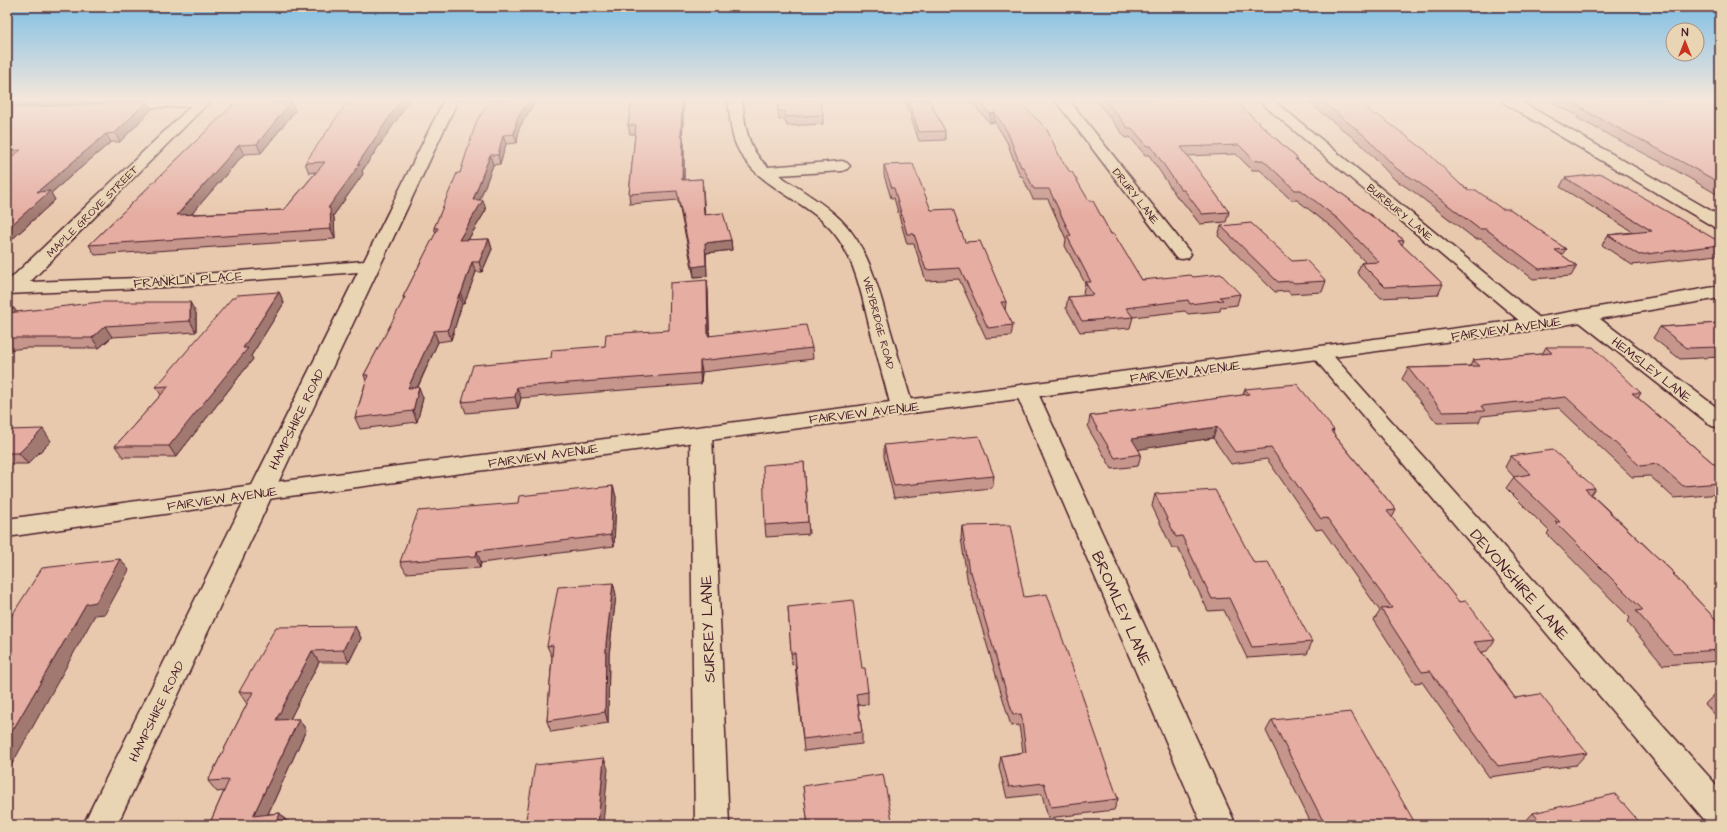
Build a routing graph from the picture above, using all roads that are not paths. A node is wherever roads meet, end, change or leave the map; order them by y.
1 (164, 139) edge
2 (432, 139) edge
3 (741, 139) edge
4 (1092, 139) edge
5 (1312, 139) edge
6 (1576, 139) edge
7 (842, 166) dead end
8 (765, 172) junction
9 (1720, 223) edge
10 (1182, 254) dead end
11 (369, 266) junction
12 (10, 288) edge
13 (1720, 292) edge
14 (1584, 316) junction
15 (1535, 324) junction
16 (1321, 354) junction
17 (1026, 391) junction
18 (902, 407) junction
19 (1720, 421) edge
20 (701, 434) junction
21 (260, 492) junction
22 (7, 528) edge
23 (1720, 814) edge
24 (100, 825) edge
25 (712, 825) edge
26 (1219, 825) edge

1 - 12 street, MAPLE GROVE STREET
2 - 11 street, HAMPSHIRE ROAD
3 - 8 street, WEYBRIDGE ROAD
4 - 10 street, DRURY LANE
5 - 15 street, BURBURY LANE
6 - 9 street
7 - 8 street
8 - 18 street, WEYBRIDGE ROAD
11 - 12 street, FRANKLIN PLACE
11 - 21 street, HAMPSHIRE ROAD
13 - 14 street, FAIRVIEW AVENUE
14 - 15 street, FAIRVIEW AVENUE
14 - 19 street, HEMSLEY LANE
15 - 16 street, FAIRVIEW AVENUE
16 - 17 street, FAIRVIEW AVENUE
16 - 23 street, DEVONSHIRE LANE
17 - 18 street, FAIRVIEW AVENUE
17 - 26 street, BROMLEY LANE
18 - 20 street, FAIRVIEW AVENUE
20 - 21 street, FAIRVIEW AVENUE
20 - 25 street, SURREY LANE
21 - 22 street, FAIRVIEW AVENUE
21 - 24 street, HAMPSHIRE ROAD

